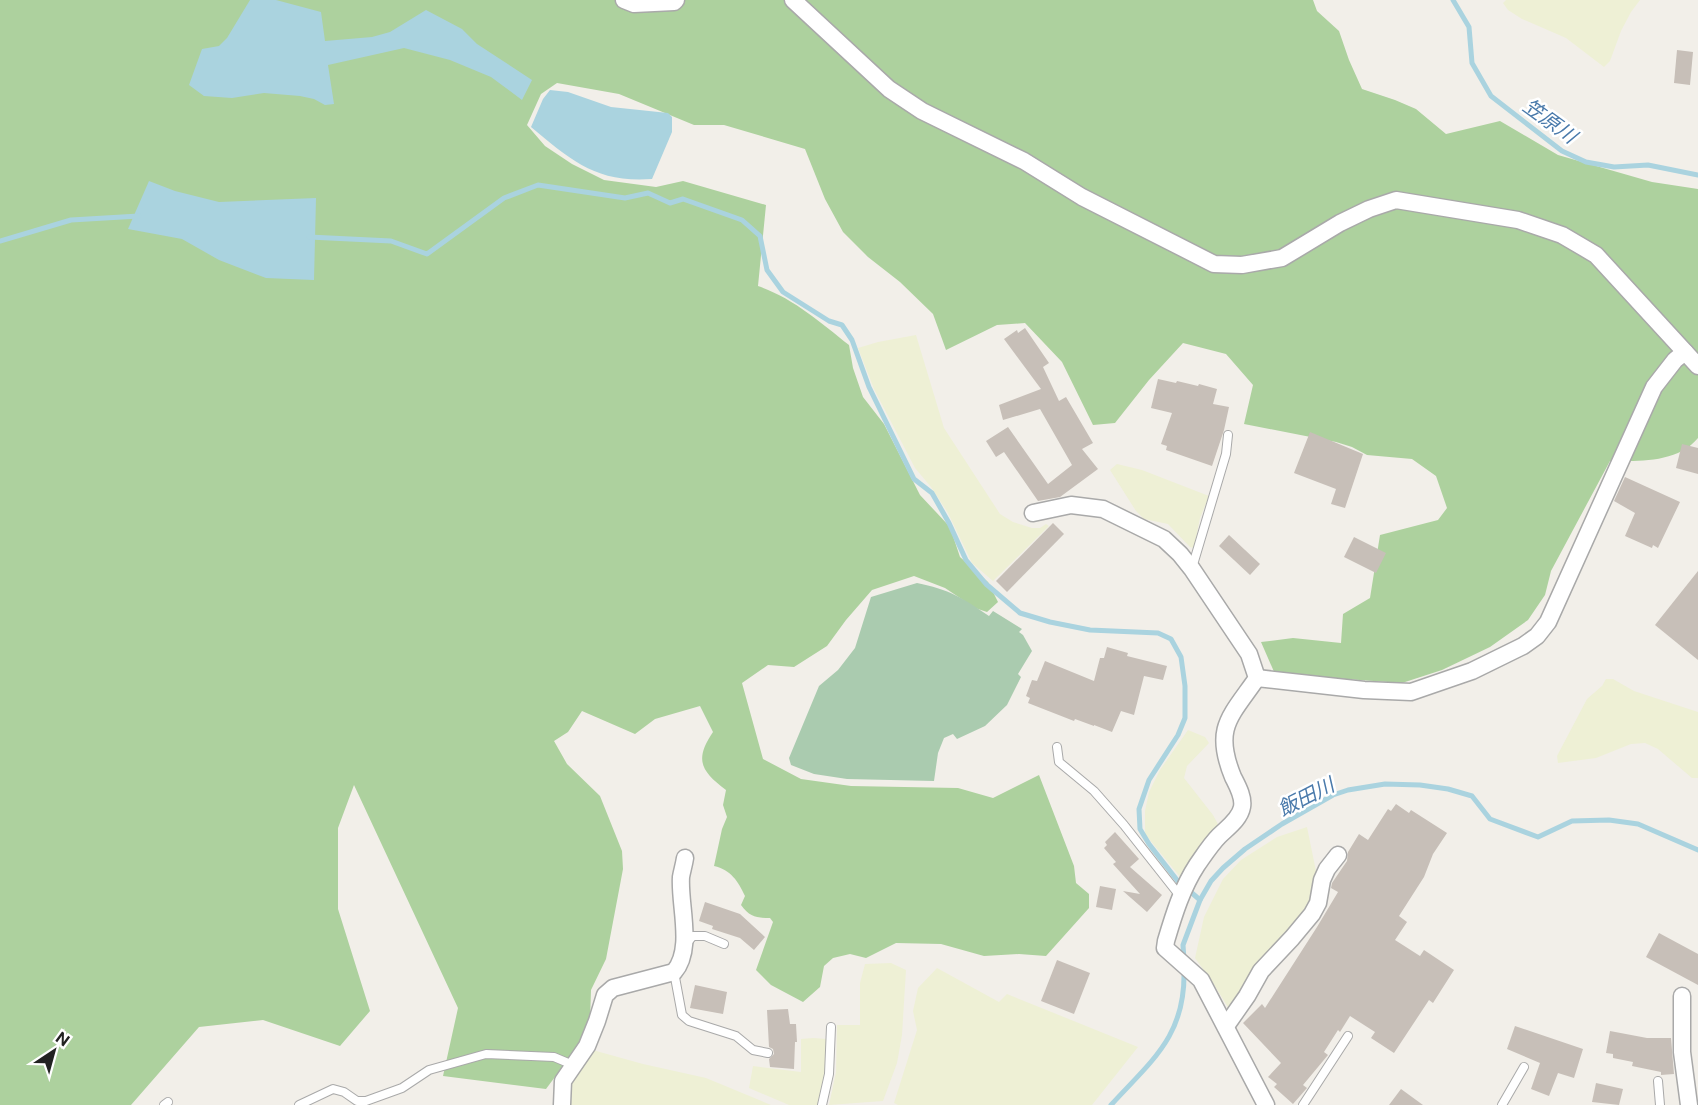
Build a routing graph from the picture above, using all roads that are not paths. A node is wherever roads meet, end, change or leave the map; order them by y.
1 (624, 0) edge
2 (676, 0) edge
3 (793, 0) edge
4 (1685, 352) junction
5 (1698, 366) edge
6 (1228, 435) dead end
7 (1033, 513) dead end
8 (1191, 568) junction
9 (1257, 678) junction
10 (1057, 747) dead end
11 (1338, 855) dead end
12 (686, 858) dead end
13 (1180, 896) junction
14 (724, 944) dead end
15 (684, 945) junction
16 (674, 972) junction
17 (1682, 996) dead end
18 (1226, 1026) junction
19 (831, 1027) dead end
20 (1348, 1036) dead end
21 (768, 1053) dead end
22 (573, 1065) junction
23 (1524, 1067) dead end
24 (1658, 1081) dead end
25 (1698, 1093) edge
26 (299, 1105) edge
27 (562, 1105) edge
28 (822, 1105) edge
29 (1266, 1105) edge
30 (1303, 1105) edge
31 (1502, 1105) edge
32 (1660, 1105) edge
33 (1690, 1105) edge

1 - 2 street
3 - 4 street
4 - 5 street
4 - 9 street
6 - 8 lane
7 - 8 street
8 - 9 street
9 - 13 street
10 - 13 lane
11 - 18 street
12 - 15 street
13 - 18 street
14 - 15 lane
15 - 16 street
16 - 21 lane
16 - 22 street
17 - 33 street
18 - 29 street
19 - 28 lane
20 - 30 lane
22 - 26 lane
22 - 27 street
23 - 31 lane
24 - 32 lane
25 - 33 lane

